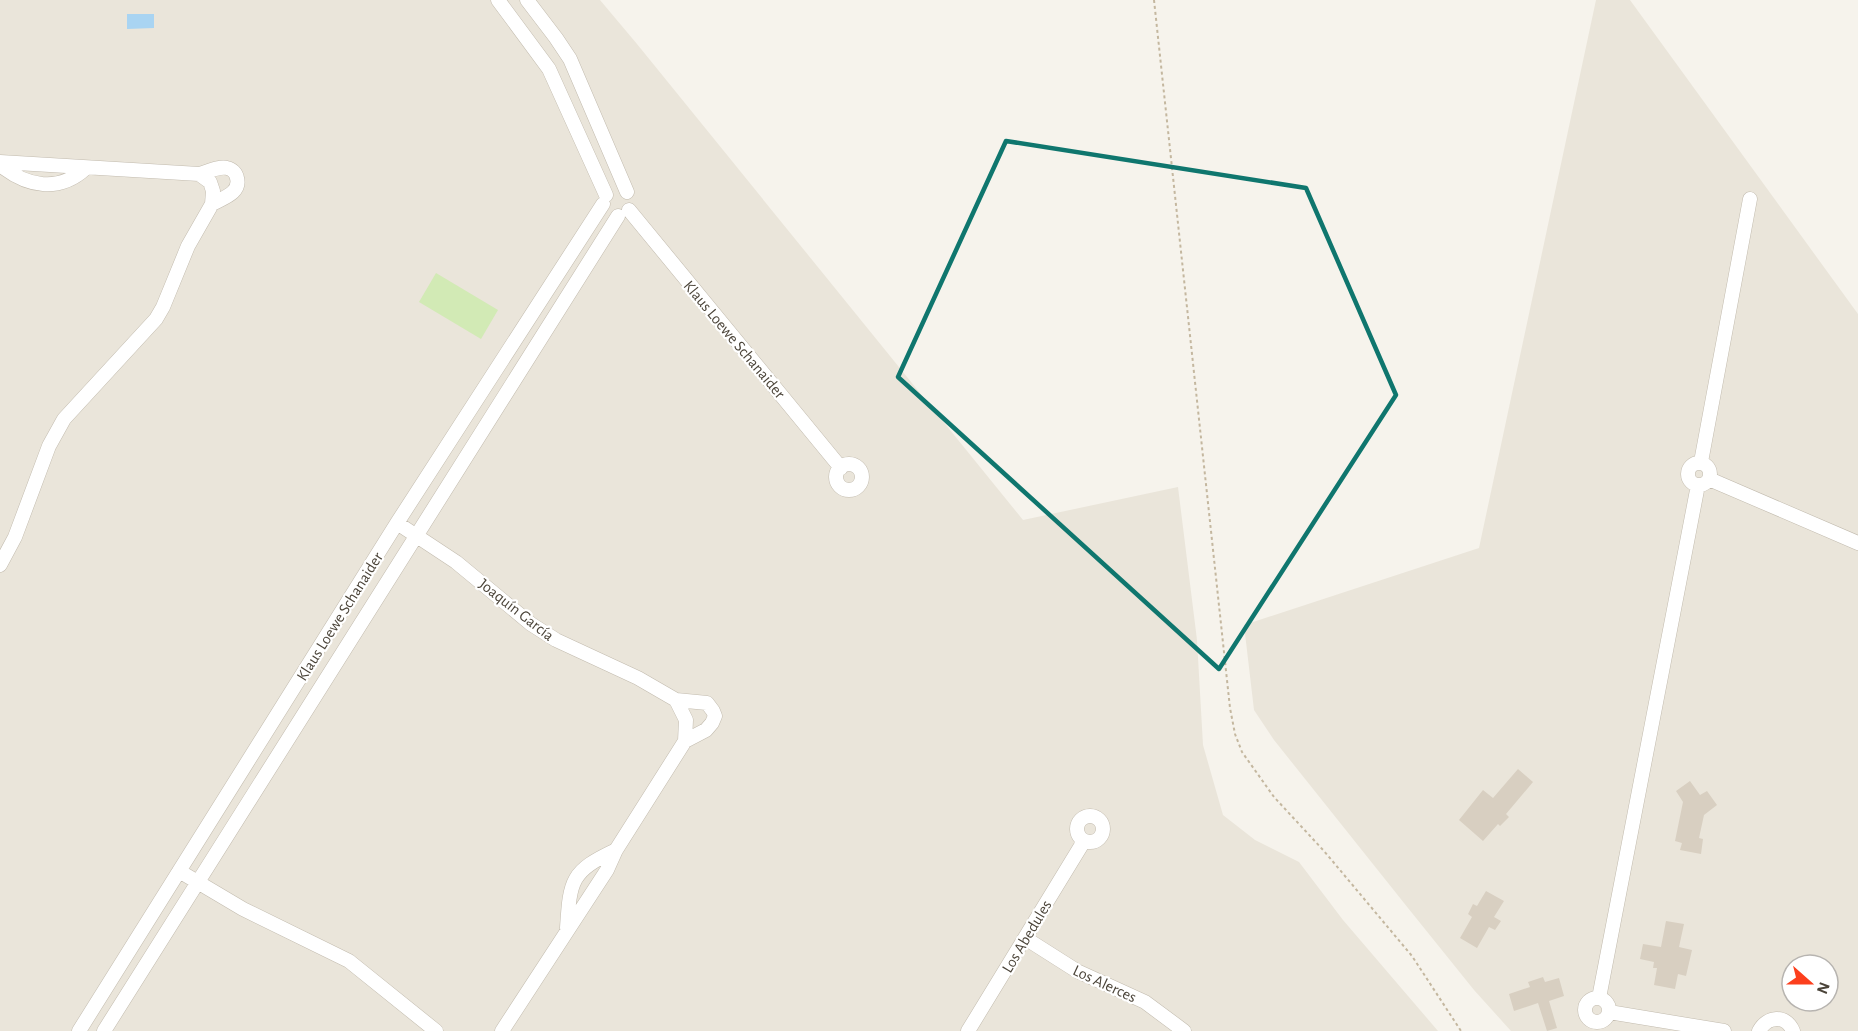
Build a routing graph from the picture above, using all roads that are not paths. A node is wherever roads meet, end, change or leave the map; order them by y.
1 (498, 0) edge
2 (527, 0) edge
3 (0, 164) edge
4 (86, 168) junction
5 (199, 174) junction
6 (627, 192) junction
7 (605, 199) junction
8 (1750, 199) dead end
9 (212, 204) junction
10 (623, 213) junction
11 (1701, 462) junction
12 (841, 468) dead end
13 (1703, 482) junction
14 (398, 523) junction
15 (417, 536) junction
16 (1858, 543) edge
17 (0, 565) edge
18 (676, 700) junction
19 (685, 741) junction
20 (1084, 841) dead end
21 (616, 850) junction
22 (179, 871) junction
23 (197, 883) junction
24 (567, 928) junction
25 (1025, 938) junction
26 (1599, 998) junction
27 (1609, 1012) junction
28 (79, 1031) edge
29 (104, 1031) edge
30 (436, 1031) edge
31 (502, 1031) edge
32 (968, 1031) edge
33 (1184, 1031) edge
34 (1724, 1031) edge
35 (1759, 1031) edge
36 (1793, 1031) edge

1 - 7 street
2 - 6 street
3 - 4 street
3 - 4 street
4 - 5 street
5 - 9 street
5 - 9 street
6 - 7 street
6 - 10 street
7 - 10 street
7 - 14 street, Klaus Loewe Schanaider
8 - 11 street
9 - 17 street
10 - 12 street, Klaus Loewe Schanaider
10 - 15 street, Klaus Loewe Schanaider
11 - 13 street
11 - 13 street
13 - 16 street
13 - 26 street
14 - 15 street, Joaquín García
14 - 22 street, Klaus Loewe Schanaider
15 - 18 street, Joaquín García
15 - 23 street, Klaus Loewe Schanaider
18 - 19 street
18 - 19 street, Joaquín García
19 - 21 street, Joaquín García
20 - 25 street, Los Abedules
21 - 24 street, Joaquín García
21 - 24 street, Joaquín García
22 - 23 street
22 - 28 street, Klaus Loewe Schanaider
23 - 29 street, Klaus Loewe Schanaider
23 - 30 street
24 - 31 street, Joaquín García
25 - 32 street, Los Abedules
25 - 33 street, Los Alerces
26 - 27 street
26 - 27 street
27 - 34 street
35 - 36 street

